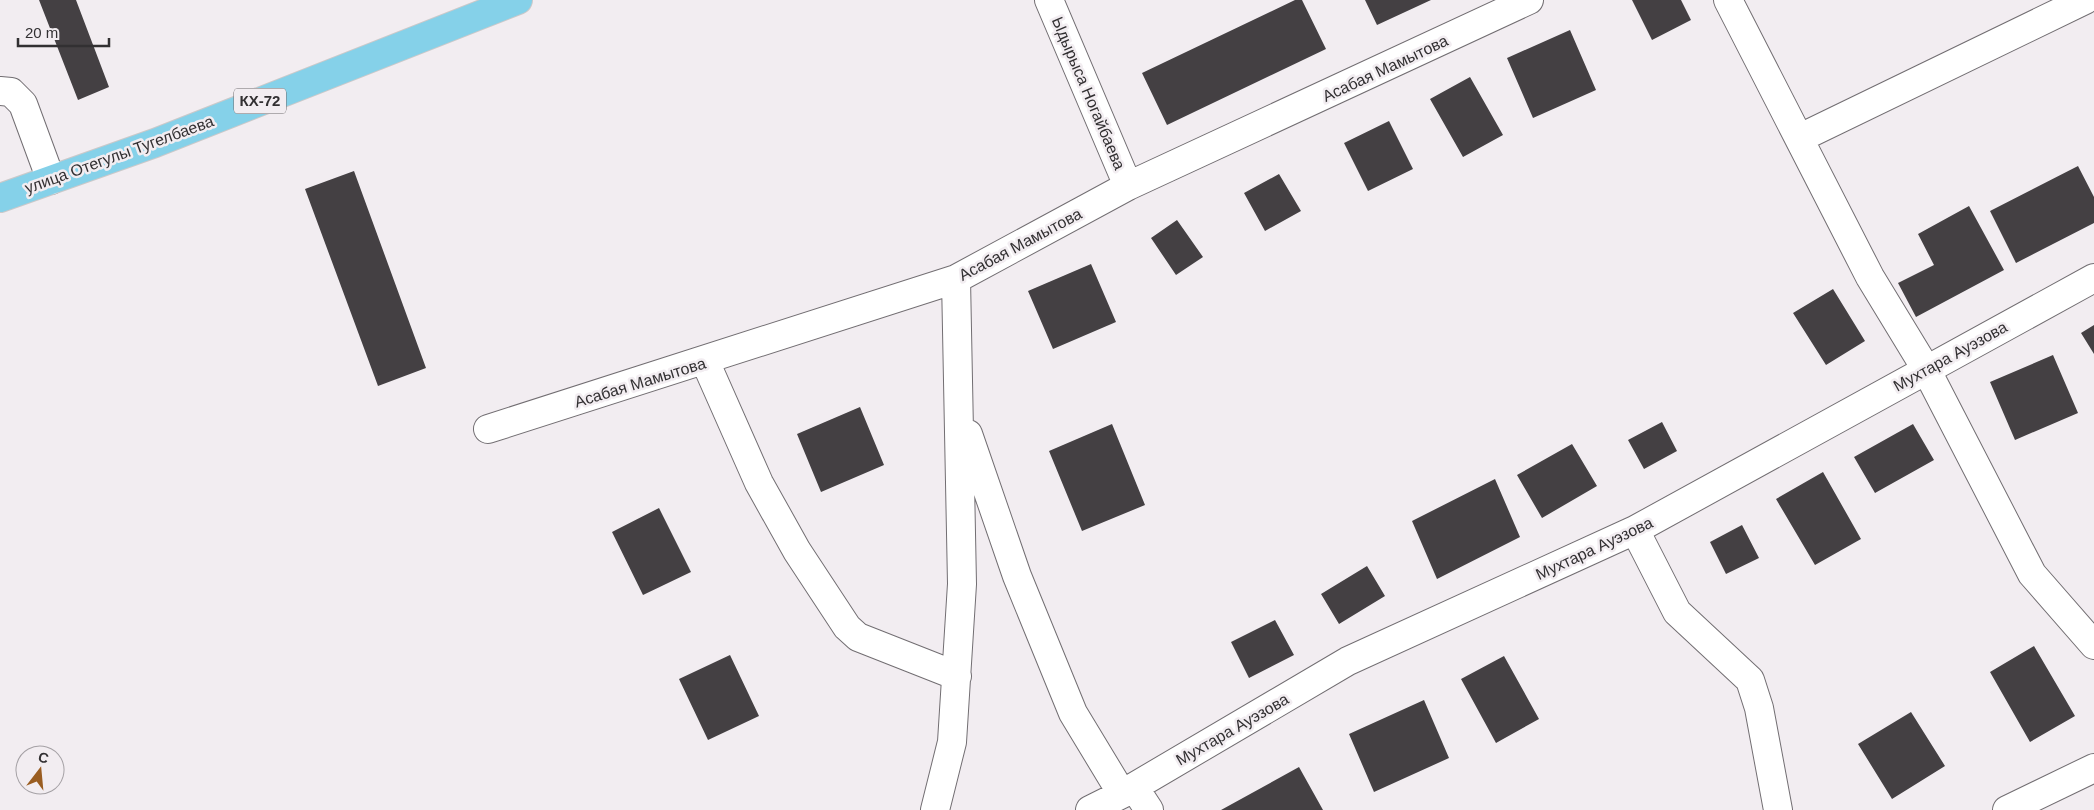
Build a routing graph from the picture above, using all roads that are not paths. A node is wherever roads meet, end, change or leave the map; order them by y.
1 (518, 0) edge
2 (1048, 0) edge
3 (1529, 0) edge
4 (1728, 0) edge
5 (2085, 0) edge
6 (0, 91) edge
7 (1800, 138) junction
8 (51, 180) junction
9 (1128, 186) junction
10 (0, 198) edge
11 (2094, 278) edge
12 (956, 279) junction
13 (705, 361) junction
14 (1926, 369) junction
15 (960, 412) junction
16 (488, 429) dead end
17 (1636, 530) junction
18 (2094, 645) edge
19 (957, 676) junction
20 (2094, 768) edge
21 (1128, 790) junction
22 (936, 810) edge
23 (1090, 810) edge
24 (1149, 810) edge
25 (1778, 810) edge
26 (2007, 810) edge

1 - 8 main road, улица Отегулы Тугелбаева / КХ-72
2 - 9 street, Ыдырыса Ногайбаева
3 - 9 street, Асабая Мамытова
4 - 7 street
5 - 7 street
6 - 8 street
7 - 14 street
8 - 10 main road, улица Отегулы Тугелбаева / КХ-72
9 - 12 street, Асабая Мамытова
11 - 14 street, Мухтара Ауэзова
12 - 13 street, Асабая Мамытова
12 - 15 street
13 - 16 street, Асабая Мамытова
13 - 19 street
14 - 17 street, Мухтара Ауэзова
14 - 18 street
15 - 19 street
15 - 21 street
17 - 21 street, Мухтара Ауэзова
17 - 25 street
19 - 22 street
20 - 26 street
21 - 23 street, Мухтара Ауэзова
21 - 24 street

